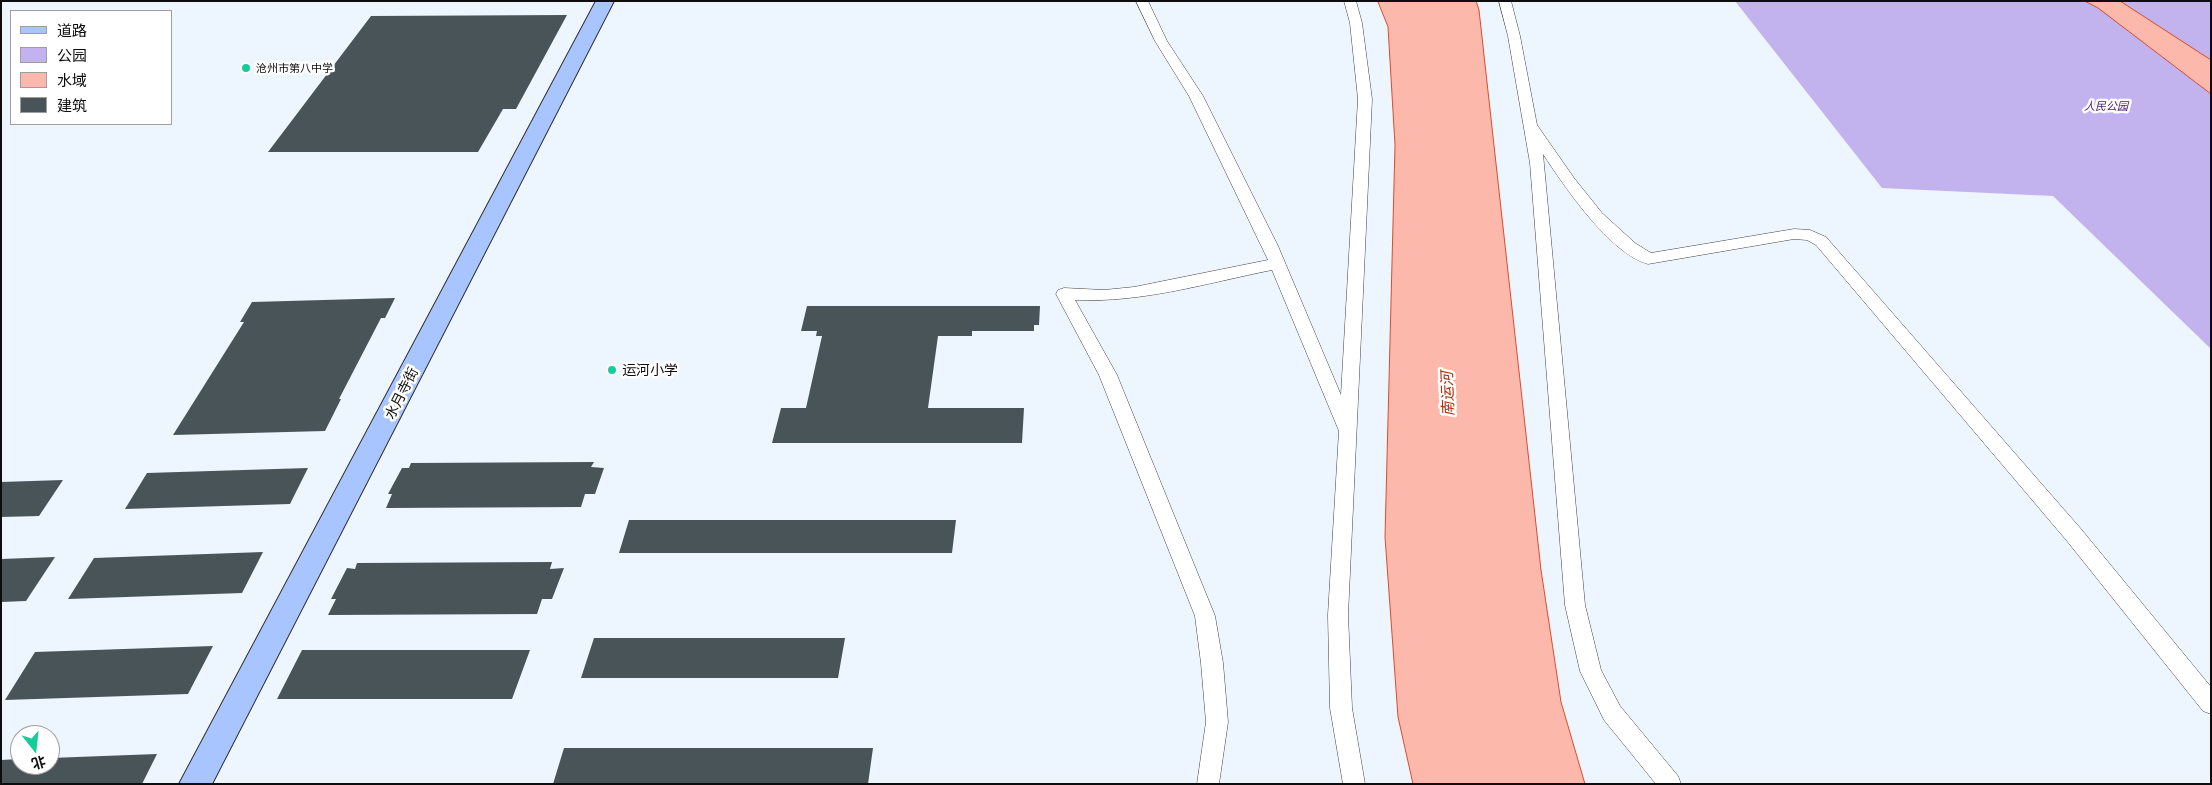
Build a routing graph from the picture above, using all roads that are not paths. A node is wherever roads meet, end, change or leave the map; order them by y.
1 (605, 1) edge
2 (1142, 1) edge
3 (1350, 1) edge
4 (1505, 1) edge
5 (1531, 126) junction
6 (1278, 263) junction
7 (1347, 431) junction
8 (2211, 704) edge
9 (195, 784) edge
10 (1208, 784) edge
11 (1354, 784) edge
12 (1670, 784) edge

1 - 9 street, 水月寺街
2 - 6 street
3 - 7 street
4 - 5 street
5 - 8 street
5 - 12 street
6 - 7 street
6 - 10 street
7 - 11 street

